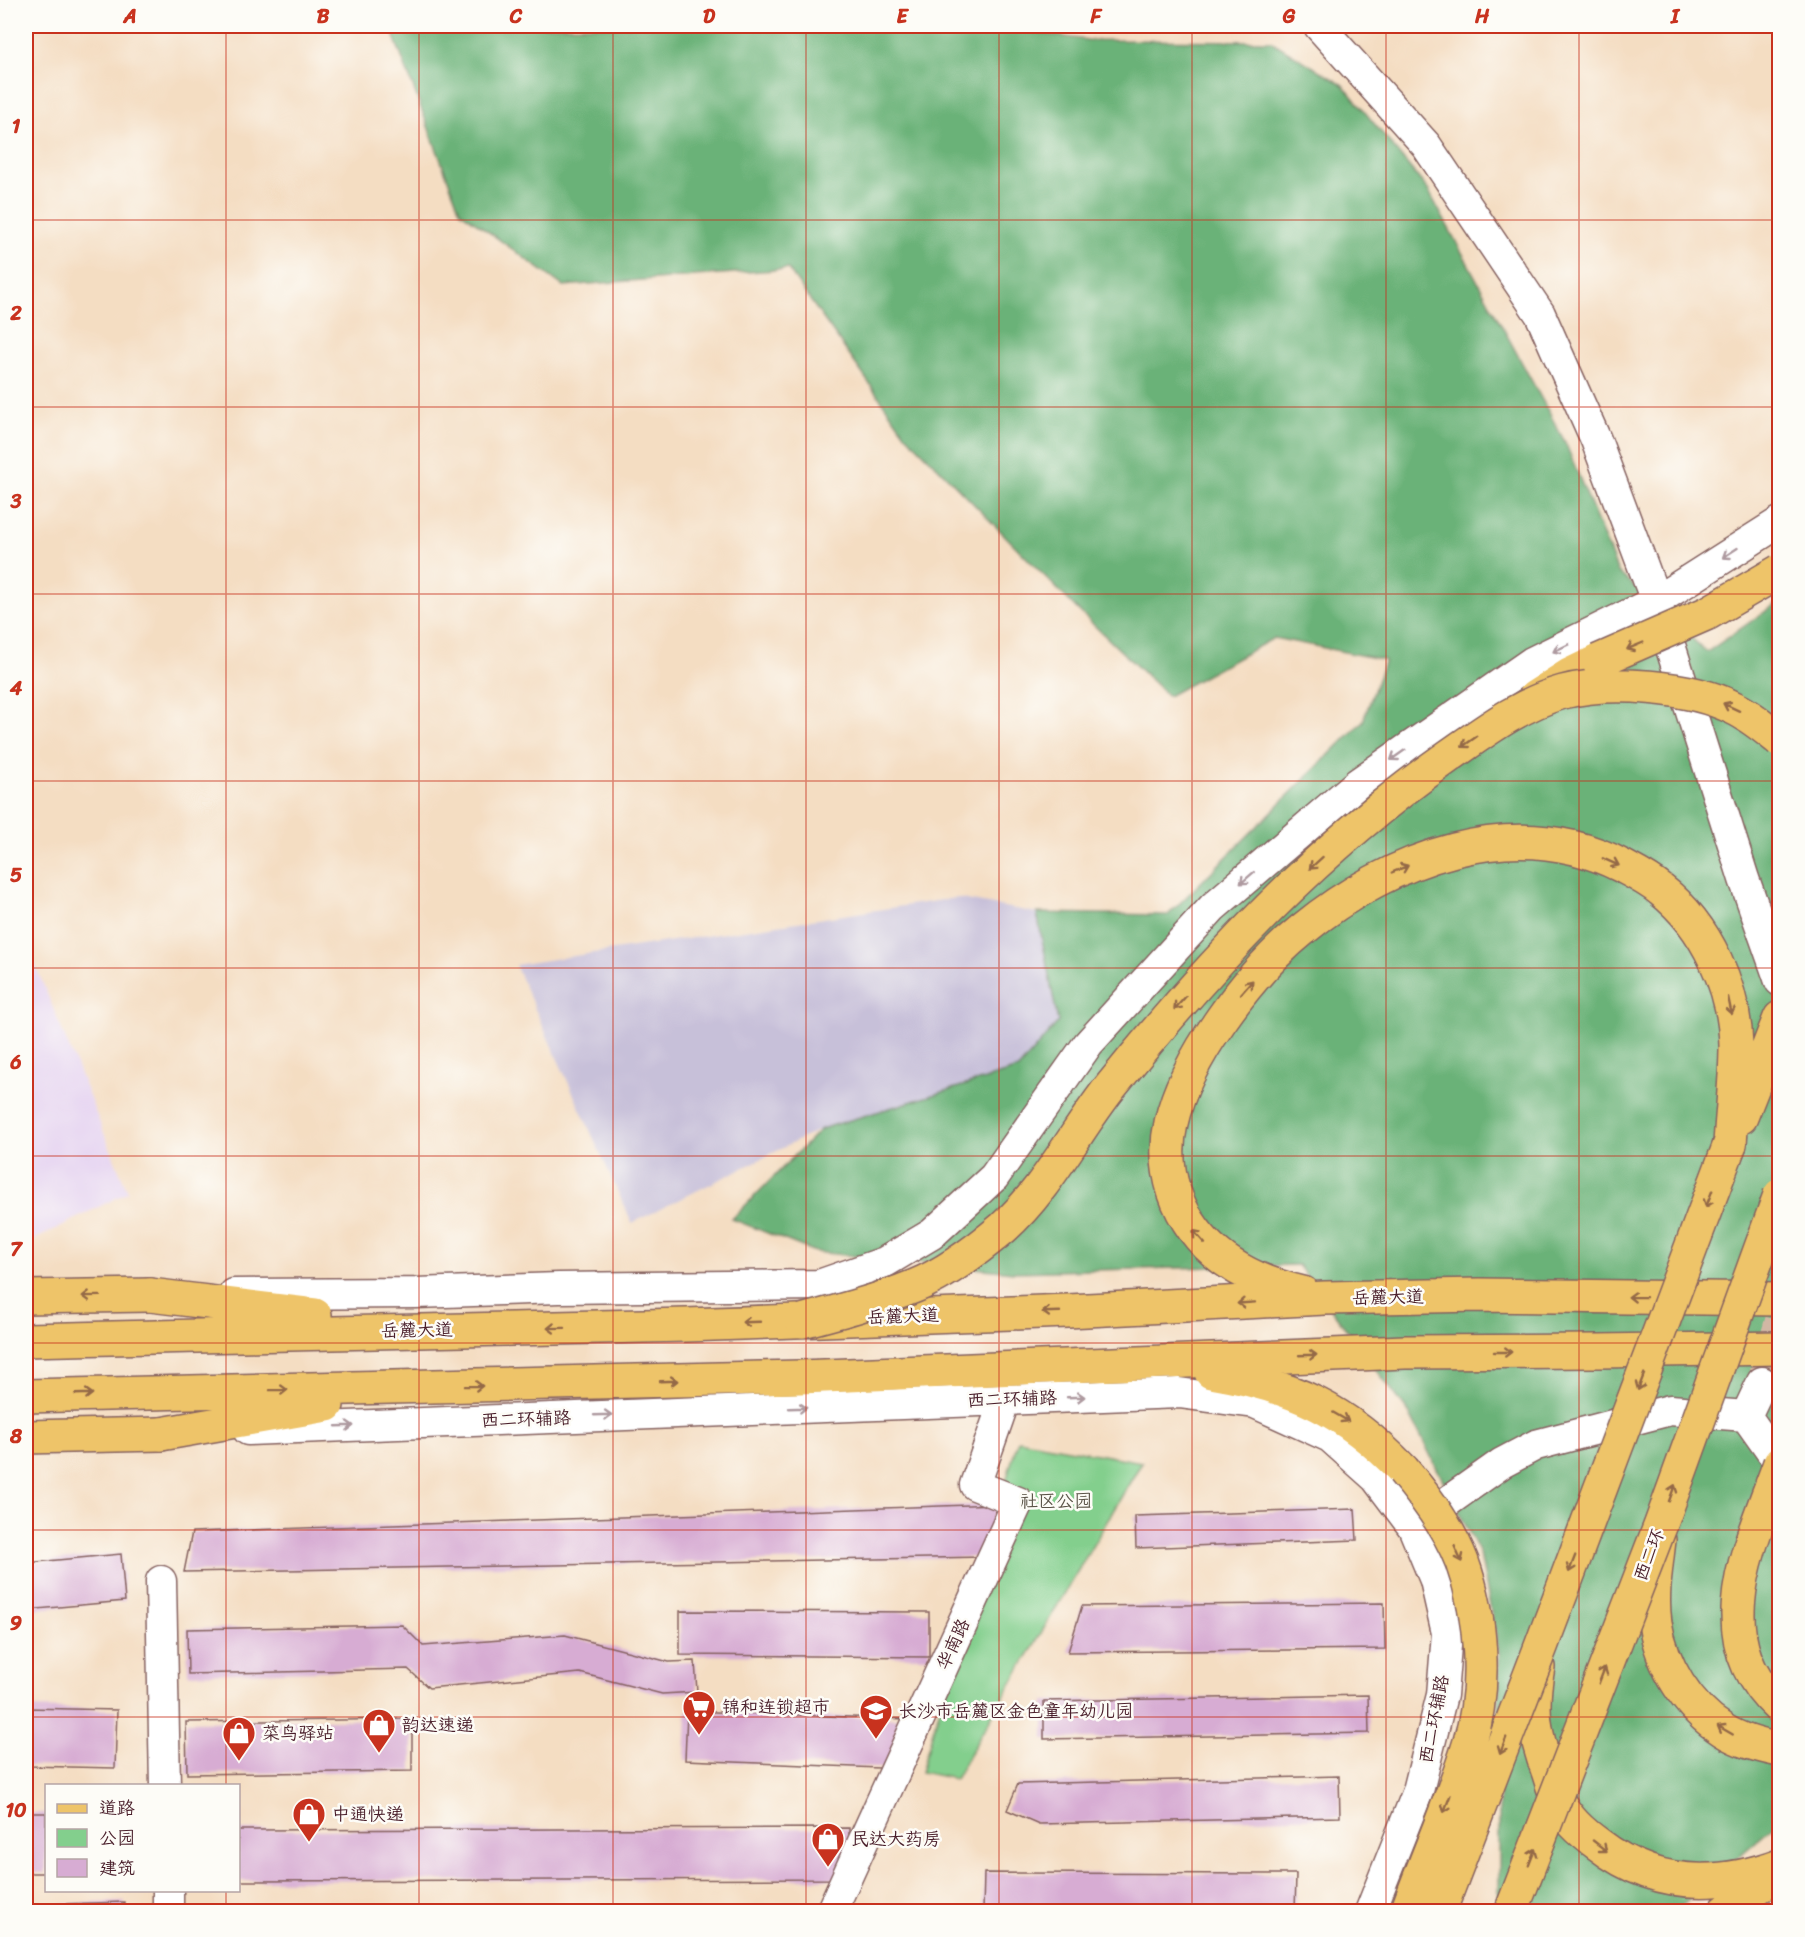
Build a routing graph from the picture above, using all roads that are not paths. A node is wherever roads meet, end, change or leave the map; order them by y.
1 (1319, 26) edge
2 (1779, 522) edge
3 (1779, 570) edge
4 (1656, 601) junction
5 (1512, 713) junction
6 (1779, 740) edge
7 (1779, 981) edge
8 (1779, 1018) edge
9 (1730, 1144) junction
10 (1779, 1194) edge
11 (150, 1295) junction
12 (26, 1297) edge
13 (1325, 1298) junction
14 (1779, 1299) edge
15 (802, 1321) junction
16 (430, 1329) junction
17 (26, 1340) edge
18 (1779, 1348) edge
19 (1144, 1362) junction
20 (1762, 1382) tunnel mouth
21 (435, 1387) junction
22 (26, 1396) edge
23 (1005, 1399) junction
24 (1746, 1416) junction
25 (161, 1434) junction
26 (26, 1437) edge
27 (1779, 1464) edge
28 (1661, 1524) junction
29 (1413, 1527) junction
30 (161, 1581) dead end
31 (1542, 1644) junction
32 (1779, 1708) edge
33 (1779, 1750) edge
34 (165, 1784) edge
35 (1779, 1864) edge
36 (1779, 1871) edge
37 (168, 1892) edge
38 (168, 1911) edge
39 (831, 1911) edge
40 (1371, 1911) edge
41 (1407, 1911) edge
42 (1439, 1911) edge
43 (1511, 1911) edge
44 (1725, 1911) edge

1 - 4 street
2 -> 4 street
3 -> 5 main road, bridge
4 - 7 street
4 -> 11 street
6 -> 5 main road, bridge
5 -> 15 main road, bridge
8 - 9 main road
13 -> 9 main road
9 -> 31 main road, bridge
28 -> 10 main road, 西二环, bridge
11 -> 12 main road
11 - 16 main road
14 -> 13 main road, 岳麓大道
13 -> 15 main road, 岳麓大道
15 -> 16 main road, 岳麓大道
16 - 17 main road, 岳麓大道
19 -> 18 main road
21 -> 19 main road
19 -> 41 main road, bridge
20 - 24 street
22 -> 21 main road
21 - 25 main road
25 -> 23 street, 西二环辅路
23 -> 29 street, 西二环辅路
23 - 39 street, 华南路
24 - 27 street
24 - 29 street
25 - 26 main road
27 - 32 main road, bridge
33 -> 28 main road, bridge
43 -> 28 main road, 西二环, bridge
29 - 40 street, 西二环辅路
30 - 34 street
31 -> 35 main road, bridge
31 -> 42 main road, bridge
36 - 44 main road
37 - 38 street

